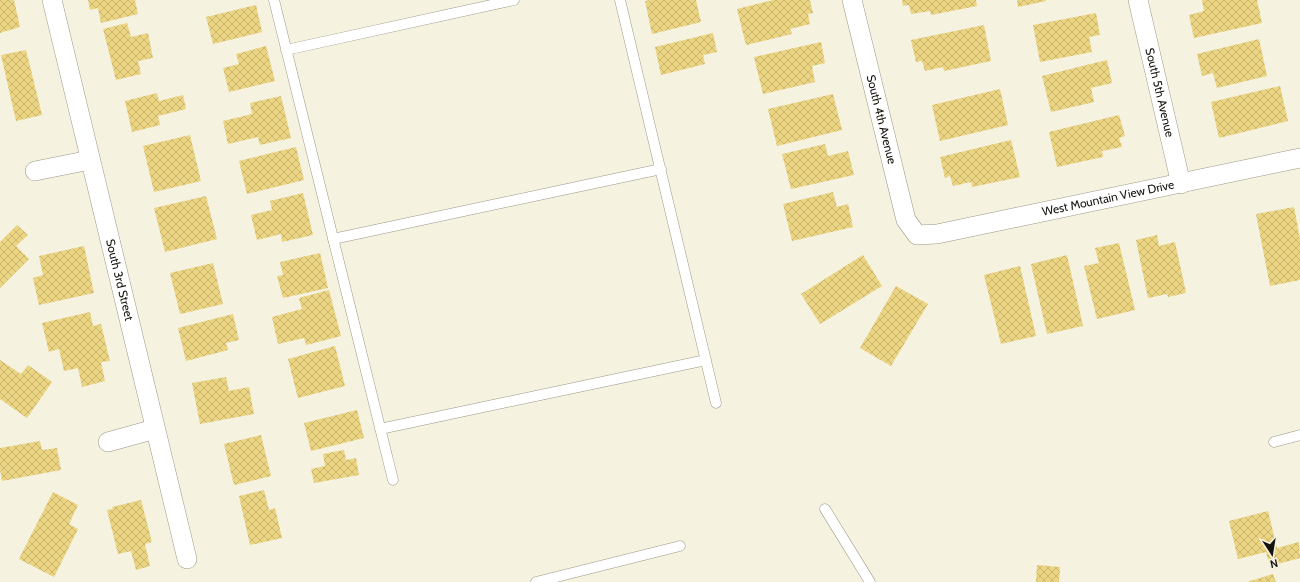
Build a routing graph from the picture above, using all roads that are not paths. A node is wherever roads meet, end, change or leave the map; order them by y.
1 (52, 0) edge
2 (274, 0) edge
3 (514, 0) edge
4 (620, 0) edge
5 (852, 0) edge
6 (1138, 0) edge
7 (286, 50) junction
8 (1300, 158) edge
9 (90, 160) junction
10 (661, 169) junction
11 (35, 172) dead end
12 (1181, 184) junction
13 (916, 236) joint
14 (333, 239) junction
15 (706, 360) junction
16 (716, 403) dead end
17 (155, 429) junction
18 (380, 429) junction
19 (1300, 435) edge
20 (108, 442) dead end
21 (1274, 442) dead end
22 (393, 480) dead end
23 (825, 508) dead end
24 (680, 546) dead end
25 (187, 559) dead end
26 (536, 582) edge
27 (870, 582) edge

1 - 9 street, South 3rd Street
2 - 7 lane
3 - 7 lane
4 - 10 lane
5 - 13 street, South 4th Avenue
6 - 12 street, South 5th Avenue
7 - 14 lane
8 - 12 street, West Mountain View Drive
9 - 11 street
9 - 17 street, South 3rd Street
10 - 14 lane
10 - 15 lane
12 - 13 street, West Mountain View Drive
14 - 18 lane
15 - 16 lane
15 - 18 lane
17 - 20 street
17 - 25 street, South 3rd Street
18 - 22 lane
19 - 21 lane
23 - 27 lane
24 - 26 lane

